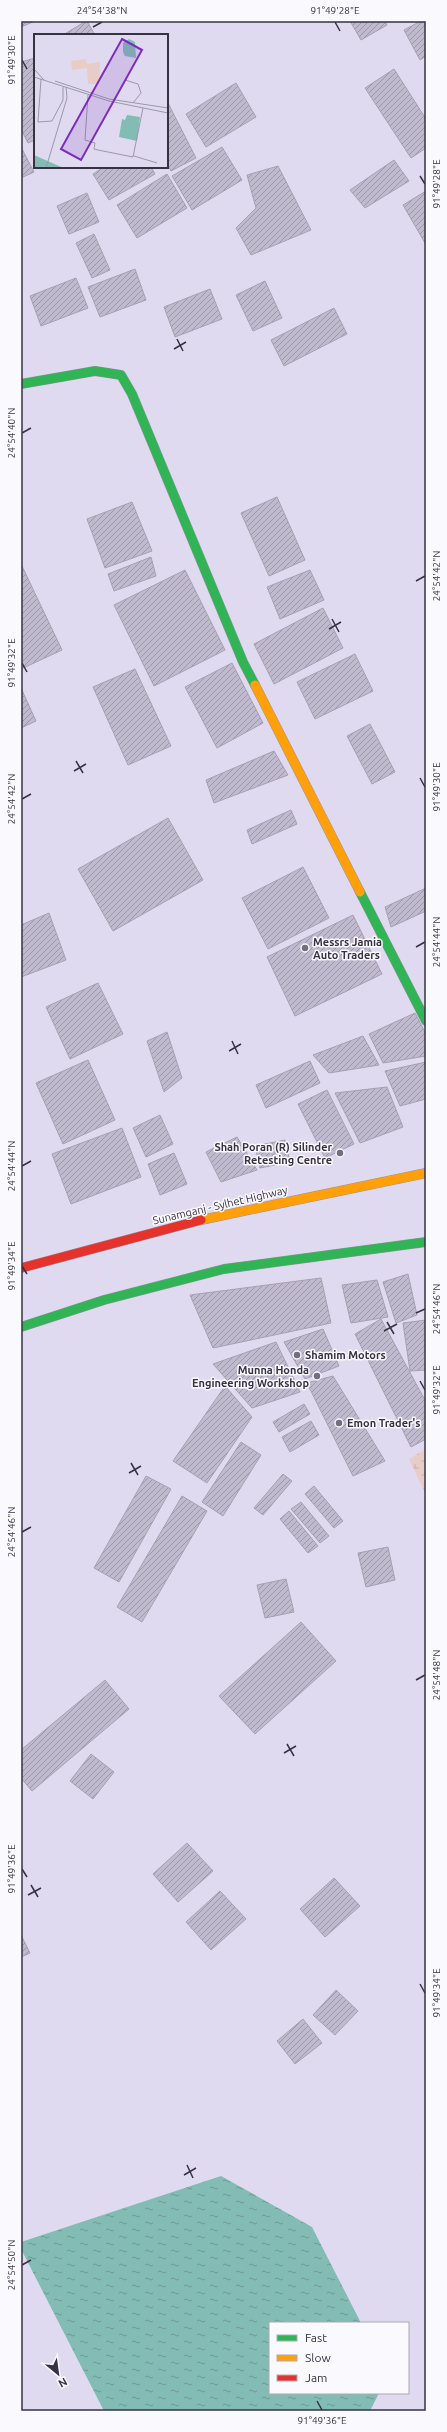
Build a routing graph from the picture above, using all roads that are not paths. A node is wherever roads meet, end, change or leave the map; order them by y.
1 (21, 384) edge
2 (426, 1021) edge
3 (426, 1173) edge
4 (426, 1242) edge
5 (21, 1268) edge
6 (21, 1327) edge

1 - 2 main road
3 - 5 main road, Sunamganj - Sylhet Highway
4 - 6 main road

